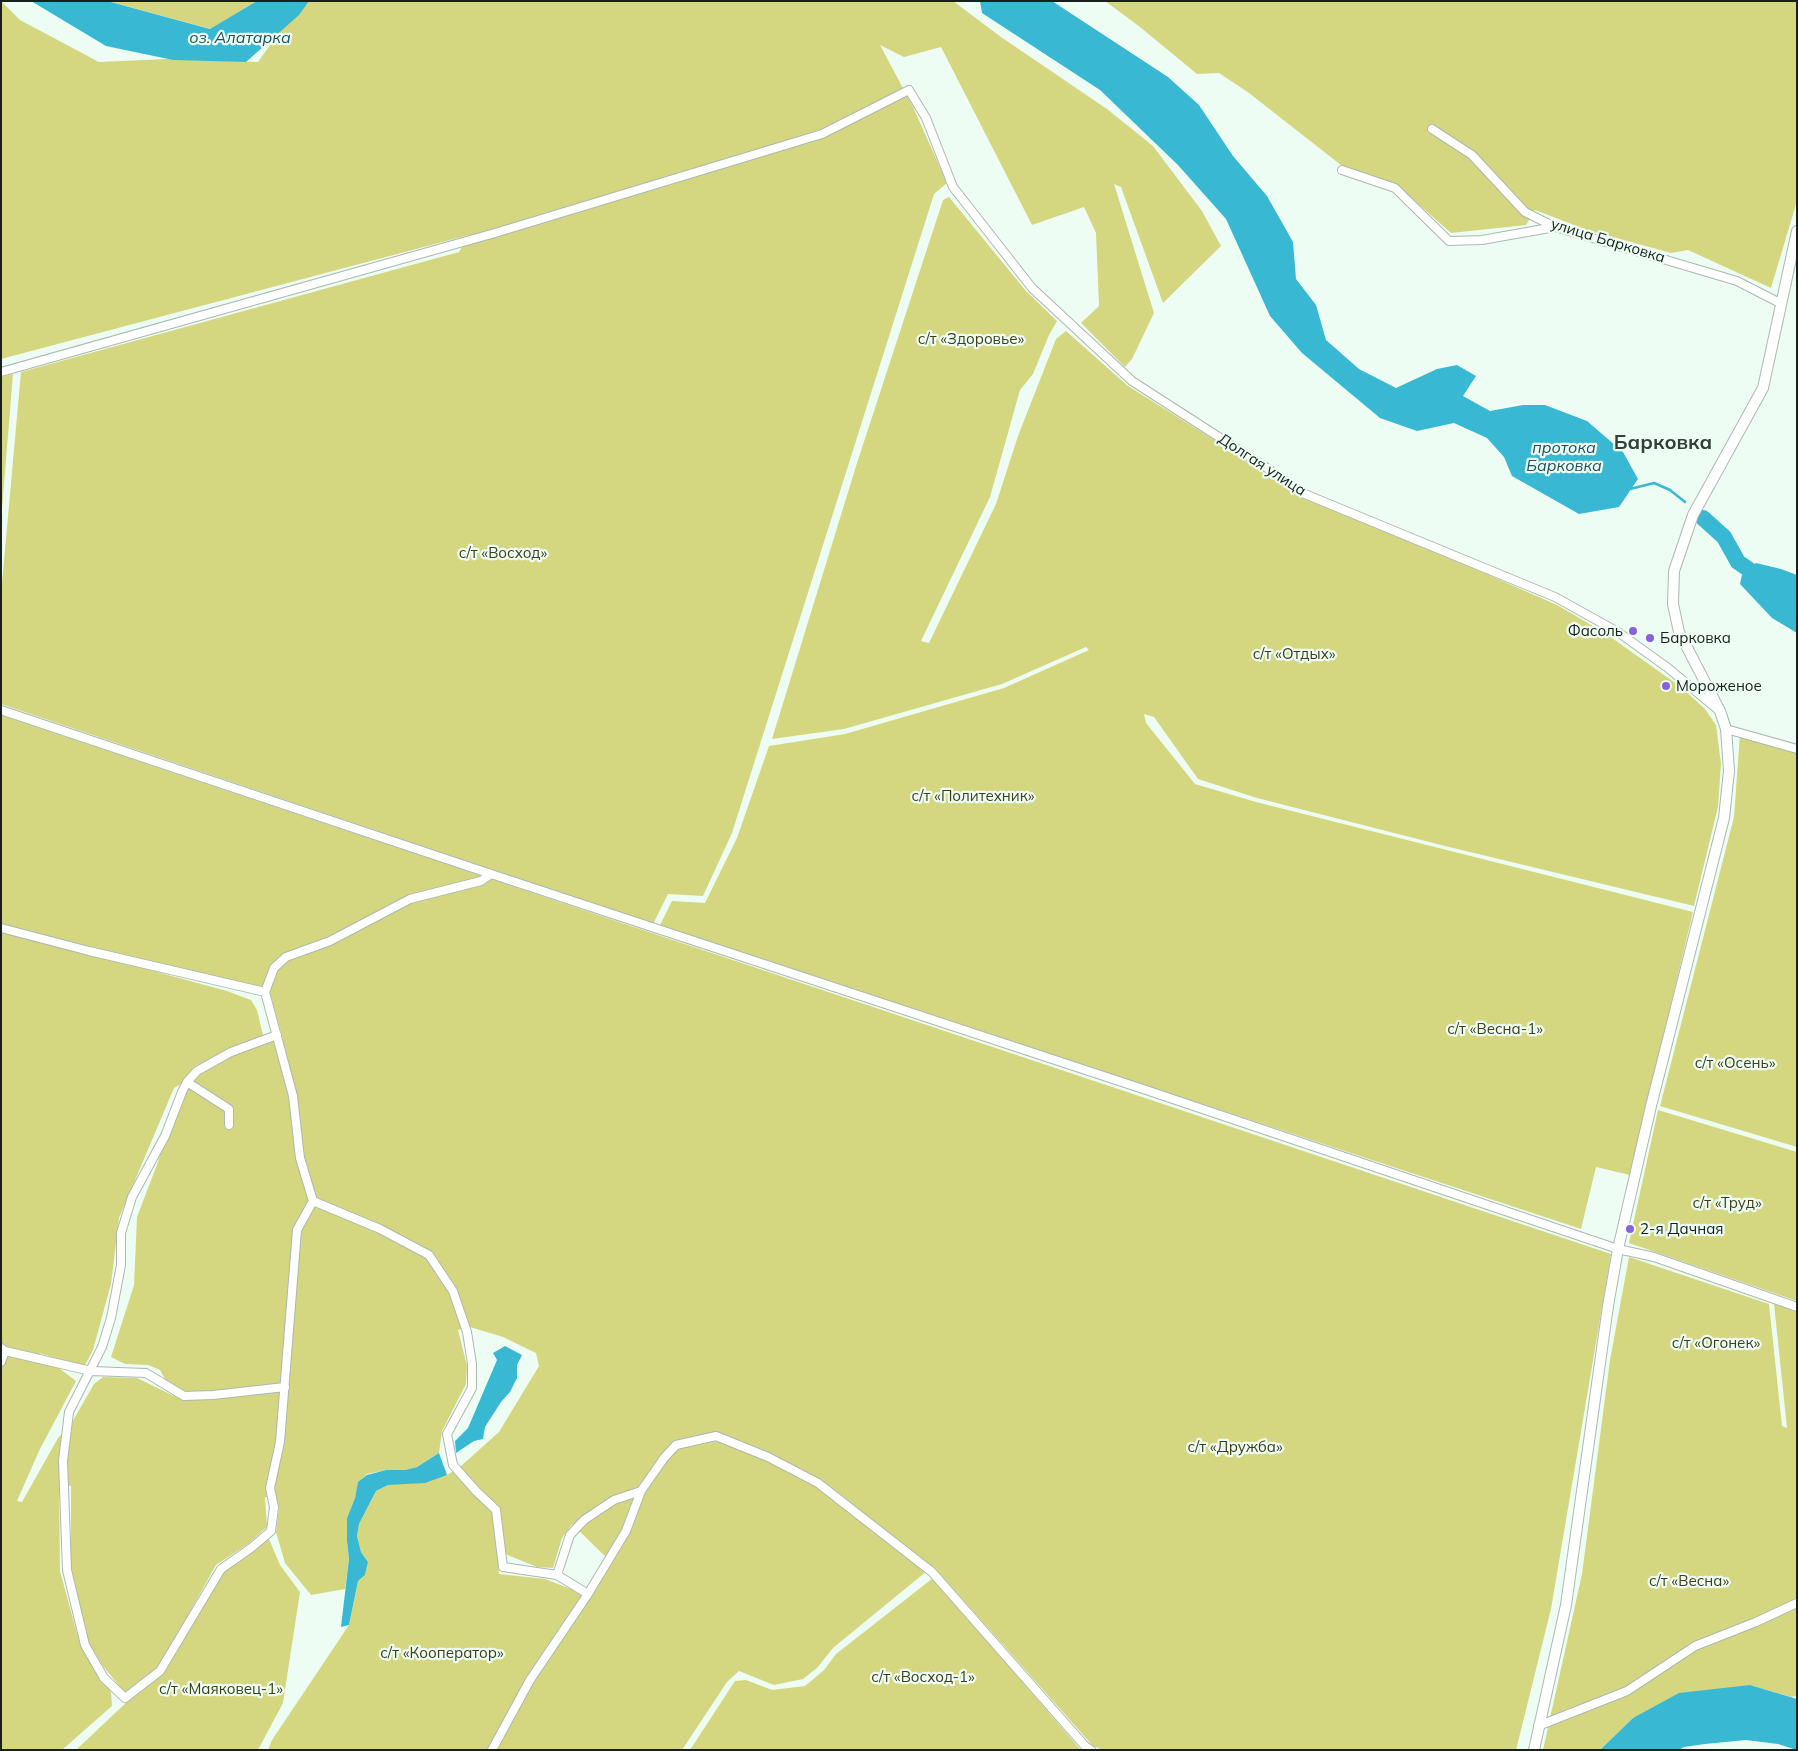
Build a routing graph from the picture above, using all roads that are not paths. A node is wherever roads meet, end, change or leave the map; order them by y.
1 (1432, 129) dead end
2 (1342, 170) dead end
3 (1555, 227) junction
4 (1797, 231) edge
5 (1780, 303) junction
6 (1, 372) edge
7 (1, 710) edge
8 (1720, 711) junction
9 (1726, 729) junction
10 (1797, 748) edge
11 (491, 874) junction
12 (1, 928) edge
13 (266, 992) junction
14 (277, 1035) junction
15 (188, 1082) junction
16 (229, 1125) dead end
17 (313, 1201) junction
18 (1618, 1249) junction
19 (1797, 1307) edge
20 (3, 1349) edge
21 (1, 1362) edge
22 (92, 1371) junction
23 (285, 1387) junction
24 (641, 1491) junction
25 (557, 1575) junction
26 (588, 1594) junction
27 (1797, 1603) edge
28 (1538, 1726) junction
29 (492, 1750) edge
30 (1091, 1750) edge
31 (1534, 1750) edge

1 - 3 street, улица Барковка
2 - 3 street
3 - 5 street, улица Барковка
4 - 5 main road
5 - 8 main road
6 - 8 street, Долгая улица
7 - 11 street
8 - 9 main road
9 - 10 street
9 - 18 main road
11 - 13 street
11 - 18 street
12 - 13 street
13 - 14 street
14 - 15 street
14 - 17 street
15 - 16 street
15 - 22 street
17 - 23 street
17 - 25 street
18 - 19 street
18 - 28 main road
20 - 21 street
20 - 22 street
22 - 23 street
22 - 23 street
24 - 25 street
24 - 26 street
24 - 30 street
25 - 26 street
26 - 29 street
27 - 28 street
28 - 31 main road

